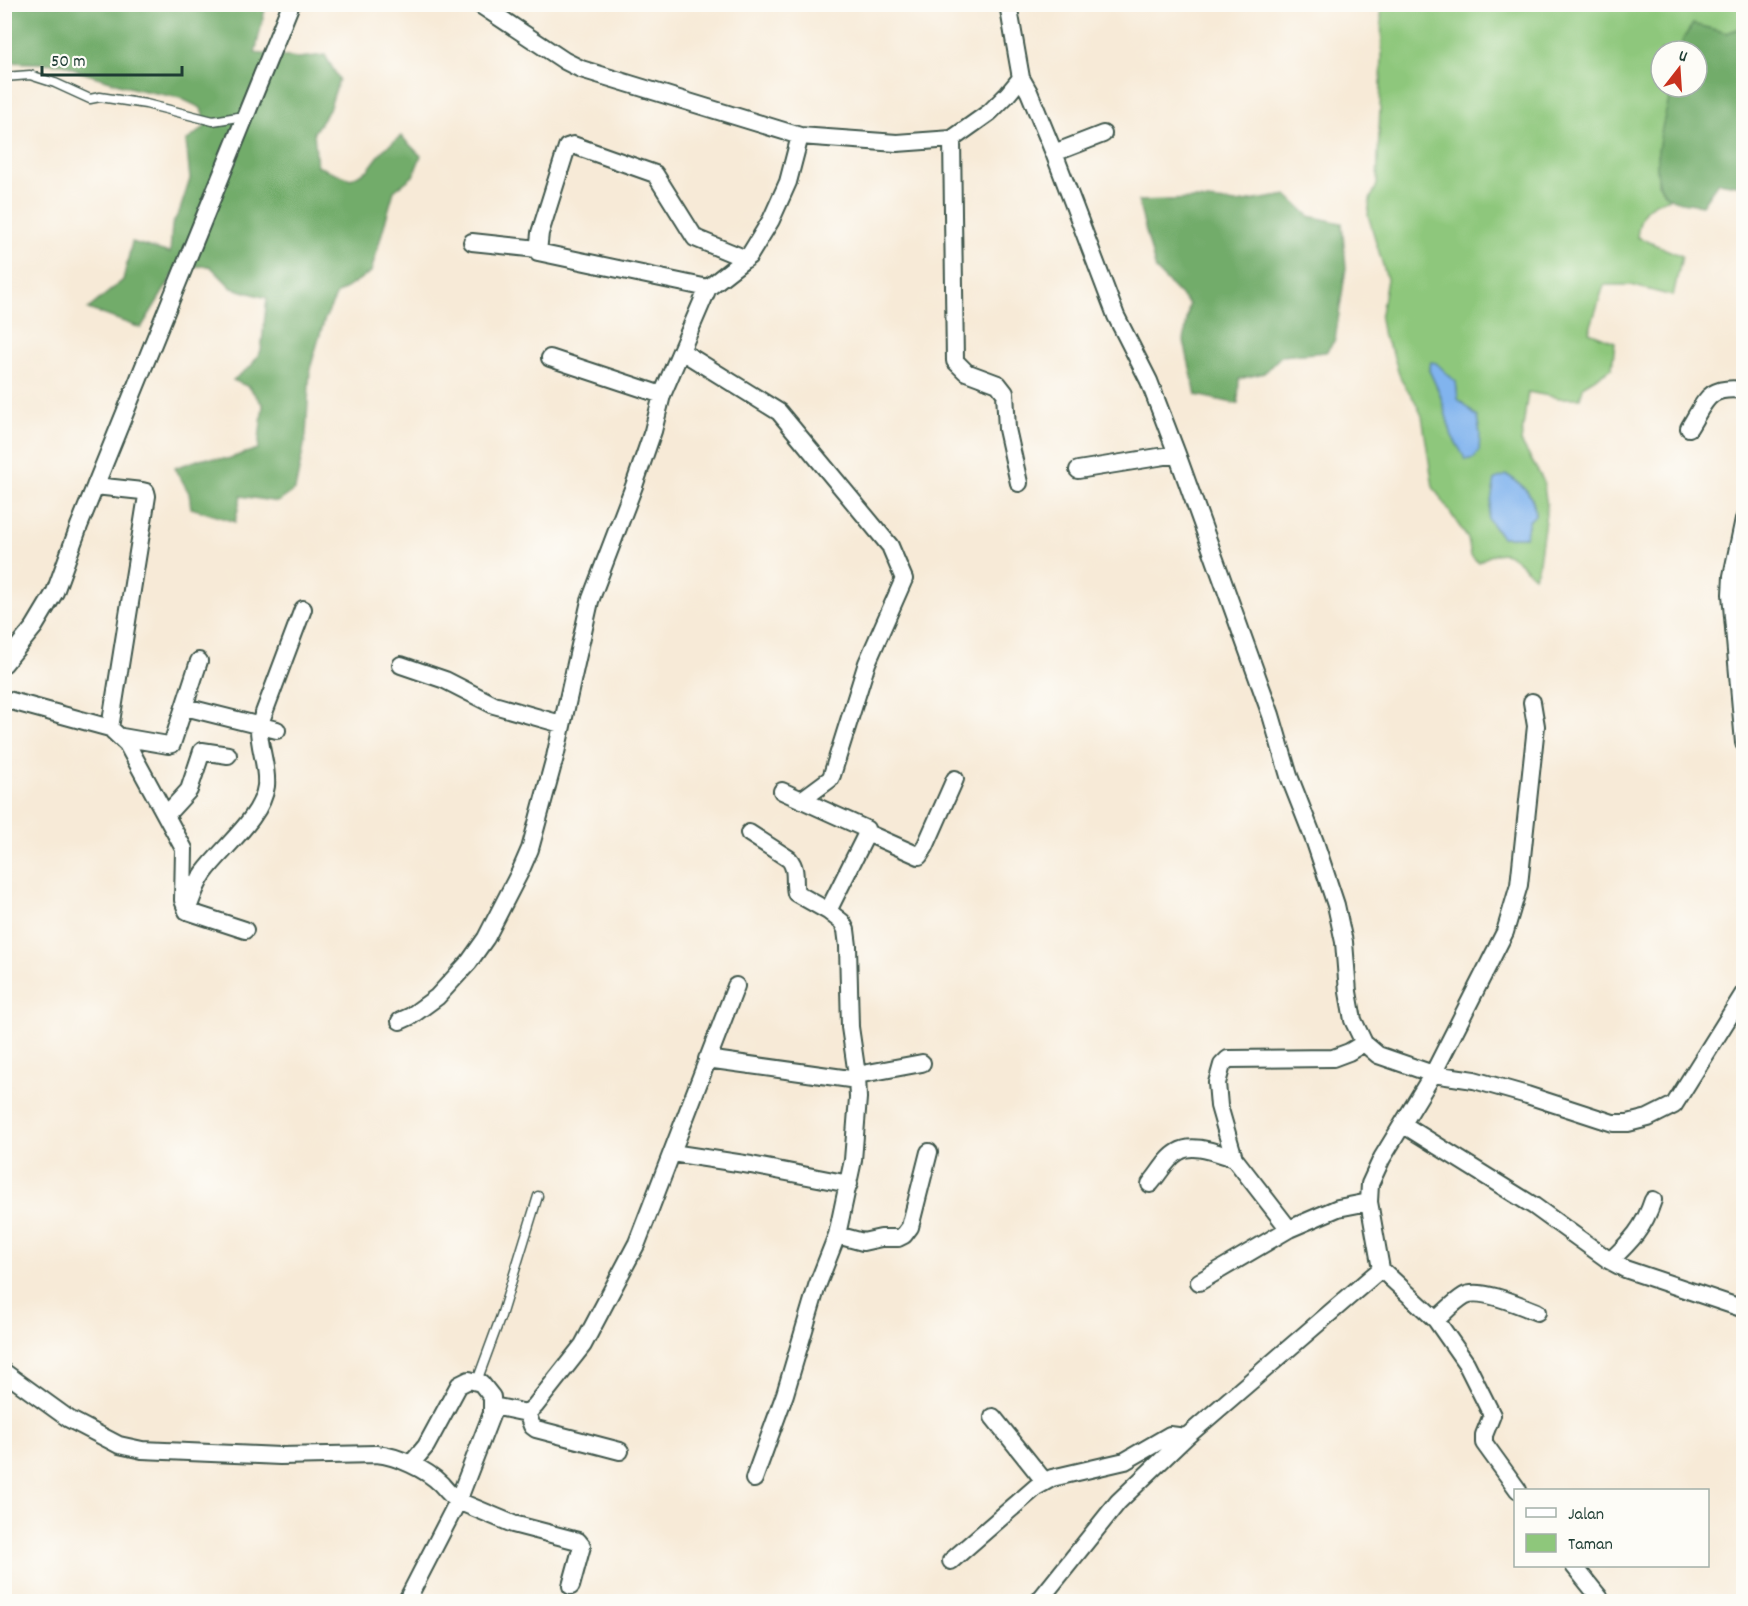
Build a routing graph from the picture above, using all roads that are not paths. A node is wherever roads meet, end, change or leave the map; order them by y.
1 (291, 4) edge
2 (479, 4) edge
3 (1008, 4) edge
4 (4, 77) edge
5 (1021, 78) junction
6 (244, 116) junction
7 (1104, 134) dead end
8 (800, 136) junction
9 (952, 139) junction
10 (1054, 153) junction
11 (472, 242) dead end
12 (538, 249) junction
13 (746, 259) junction
14 (708, 288) junction
15 (681, 351) junction
16 (550, 358) dead end
17 (1743, 390) edge
18 (662, 394) junction
19 (1689, 428) dead end
20 (1177, 454) junction
21 (1078, 470) dead end
22 (1019, 483) dead end
23 (95, 486) junction
24 (1743, 519) edge
25 (303, 609) dead end
26 (199, 661) dead end
27 (4, 664) edge
28 (402, 664) dead end
29 (4, 699) edge
30 (1532, 702) dead end
31 (185, 707) junction
32 (561, 724) junction
33 (259, 726) junction
34 (277, 730) dead end
35 (116, 733) junction
36 (1743, 743) edge
37 (228, 755) dead end
38 (956, 779) dead end
39 (782, 791) dead end
40 (803, 799) junction
41 (167, 814) junction
42 (749, 833) dead end
43 (867, 833) junction
44 (828, 910) junction
45 (187, 912) junction
46 (245, 930) dead end
47 (736, 986) dead end
48 (1743, 993) edge
49 (400, 1021) dead end
50 (1364, 1043) junction
51 (707, 1059) junction
52 (922, 1063) dead end
53 (1433, 1074) junction
54 (857, 1077) junction
55 (1404, 1125) junction
56 (929, 1152) dead end
57 (672, 1153) junction
58 (1234, 1158) junction
59 (849, 1184) junction
60 (1150, 1184) dead end
61 (538, 1196) dead end
62 (1653, 1200) dead end
63 (1369, 1202) junction
64 (1289, 1229) junction
65 (837, 1235) junction
66 (1610, 1261) junction
67 (1381, 1269) junction
68 (1199, 1282) dead end
69 (1743, 1309) edge
70 (1537, 1312) dead end
71 (1436, 1320) junction
72 (4, 1372) edge
73 (477, 1381) junction
74 (493, 1406) junction
75 (527, 1413) junction
76 (993, 1417) dead end
77 (1186, 1437) junction
78 (620, 1451) dead end
79 (411, 1464) junction
80 (754, 1479) dead end
81 (1045, 1482) junction
82 (1517, 1489) edge
83 (458, 1501) junction
84 (951, 1561) dead end
85 (1575, 1567) edge
86 (571, 1586) dead end
87 (406, 1602) edge
88 (1038, 1602) edge
89 (1603, 1602) edge

1 - 6 street
2 - 8 street
3 - 5 street
4 - 6 lane
5 - 9 street
5 - 10 street
6 - 23 street
7 - 10 street
8 - 9 street
8 - 13 street
9 - 22 street
10 - 20 street
11 - 12 street
12 - 13 street
12 - 14 street
13 - 14 street
14 - 15 street
15 - 18 street
15 - 40 street
16 - 18 street
17 - 19 street
18 - 32 street
20 - 21 street
20 - 50 street
23 - 27 street
23 - 35 street
24 - 36 street
25 - 33 street
26 - 31 street
28 - 32 street
29 - 35 street
30 - 53 street
31 - 33 street
31 - 35 street
32 - 49 street
33 - 34 street
33 - 45 street
35 - 41 street
37 - 41 street
38 - 43 street
39 - 40 street
40 - 43 street
41 - 45 street
42 - 44 street
43 - 44 street
44 - 54 street
45 - 46 street
47 - 51 street
48 - 53 street
50 - 53 street
50 - 58 street
51 - 54 street
51 - 57 street
52 - 54 street
53 - 55 street
54 - 59 street
55 - 63 street
55 - 66 street
56 - 65 street
57 - 59 street
57 - 75 street
58 - 60 street
58 - 64 street
59 - 65 street
61 - 73 lane
62 - 66 street
63 - 64 street
63 - 67 street
64 - 68 street
65 - 80 street
66 - 69 street
67 - 71 street
67 - 77 street
70 - 71 street
71 - 82 street
72 - 79 street
73 - 74 street
73 - 79 street
74 - 75 street
74 - 83 street
75 - 78 street
76 - 81 street
77 - 81 street
77 - 88 street
79 - 83 street
81 - 84 street
83 - 86 street
83 - 87 street
85 - 89 street

